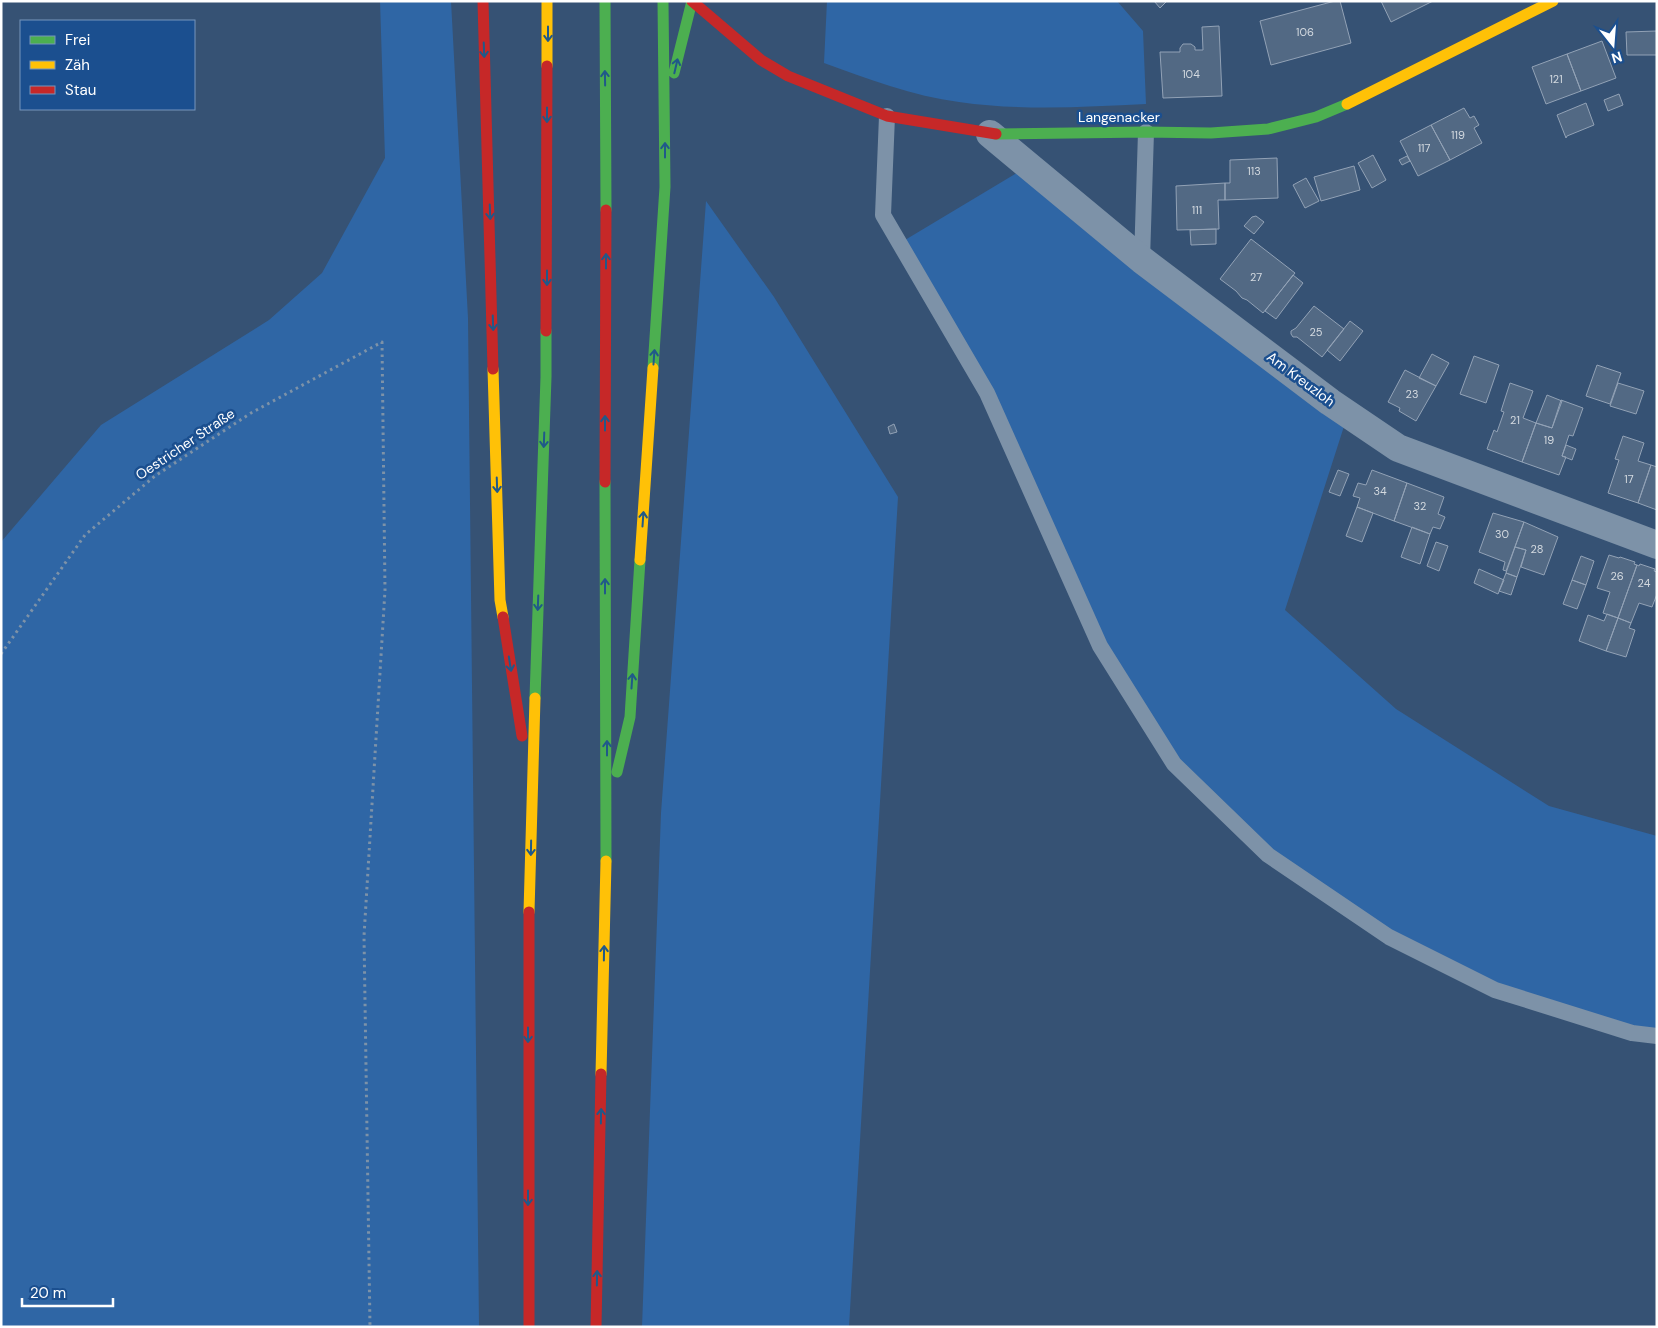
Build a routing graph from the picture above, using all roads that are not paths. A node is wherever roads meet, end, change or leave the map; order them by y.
1 (483, 1) edge
2 (548, 1) edge
3 (605, 1) edge
4 (663, 1) edge
5 (692, 1) edge
6 (1553, 1) edge
7 (665, 114) junction
8 (887, 116) junction
9 (1146, 132) junction
10 (990, 134) junction
11 (1142, 260) junction
12 (1657, 545) edge
13 (531, 800) junction
14 (607, 814) junction
15 (1657, 1036) edge
16 (528, 1327) edge
17 (596, 1327) edge

1 -> 13 main road
2 -> 13 main road
14 -> 3 main road
4 - 7 main road
7 -> 5 main road
5 - 8 main road, Langenacker
6 - 9 main road, Langenacker
14 -> 7 main road
8 - 10 main road, Langenacker
8 - 15 lane
9 - 10 main road, Langenacker
9 - 11 lane
10 - 11 street, Am Kreuzloh
11 - 12 street, Am Kreuzloh
13 -> 16 main road
17 -> 14 main road

